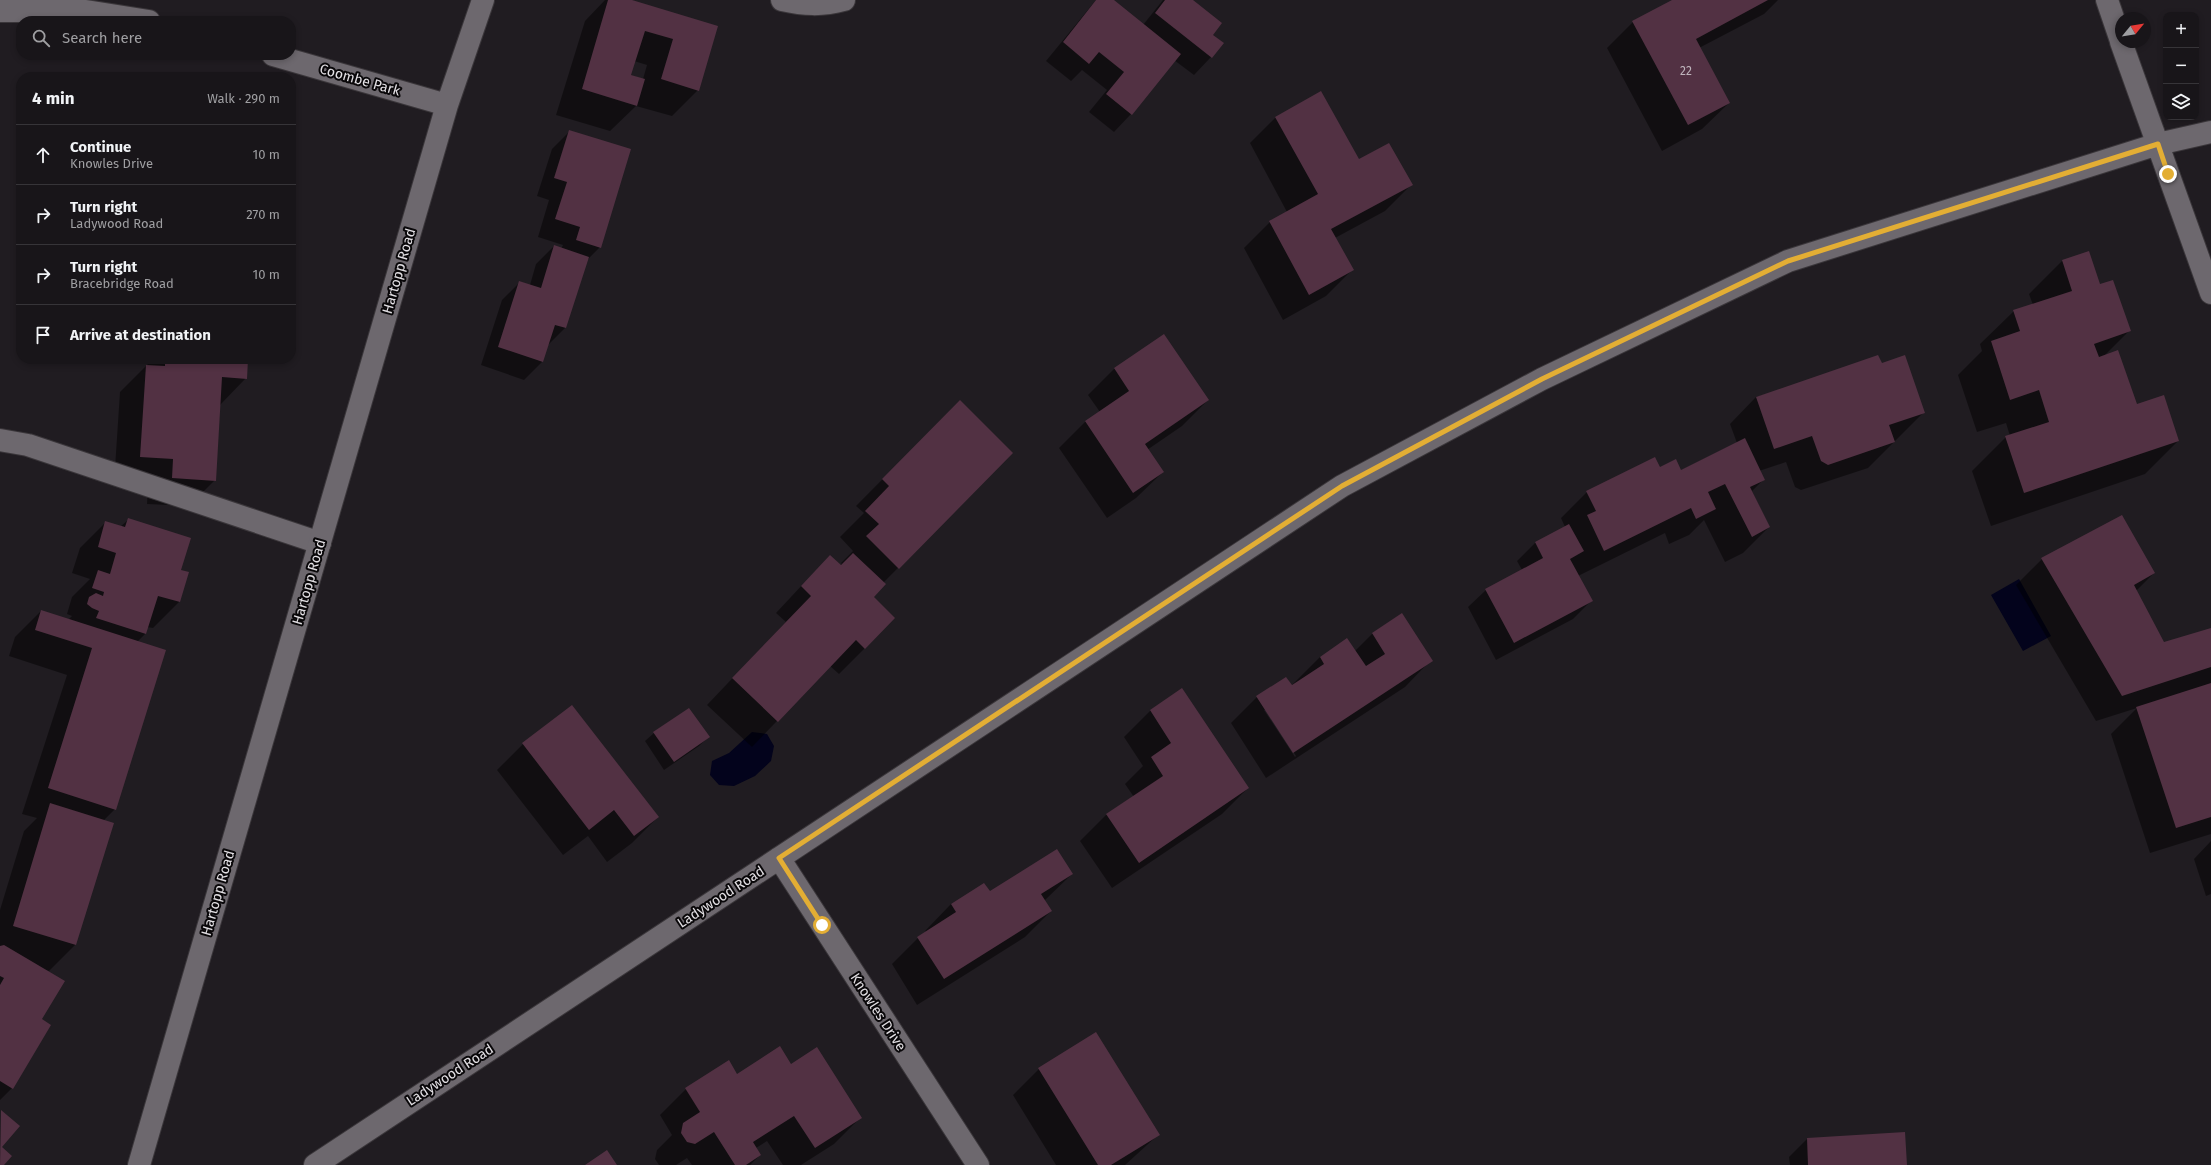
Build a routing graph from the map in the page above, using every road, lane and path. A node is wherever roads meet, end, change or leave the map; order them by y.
1 (483, 0) edge
2 (782, 0) edge
3 (844, 0) edge
4 (2107, 0) edge
5 (0, 11) edge
6 (118, 16) edge
7 (2115, 23) edge
8 (2124, 48) edge
9 (290, 60) edge
10 (447, 105) junction
11 (2211, 132) edge
12 (2158, 144) junction
13 (2211, 293) edge
14 (0, 440) edge
15 (320, 543) junction
16 (779, 858) junction
17 (139, 1165) edge
18 (315, 1165) edge
19 (978, 1165) edge

1 - 10 street, Hartopp Road
2 - 3 street
4 - 7 street
5 - 6 street
8 - 12 street
9 - 10 street, Coombe Park
10 - 15 street, Hartopp Road
11 - 12 street, Ladywood Road
12 - 13 street
12 - 16 street, Ladywood Road
14 - 15 street
15 - 17 street, Hartopp Road
16 - 18 street, Ladywood Road
16 - 19 street, Knowles Drive

